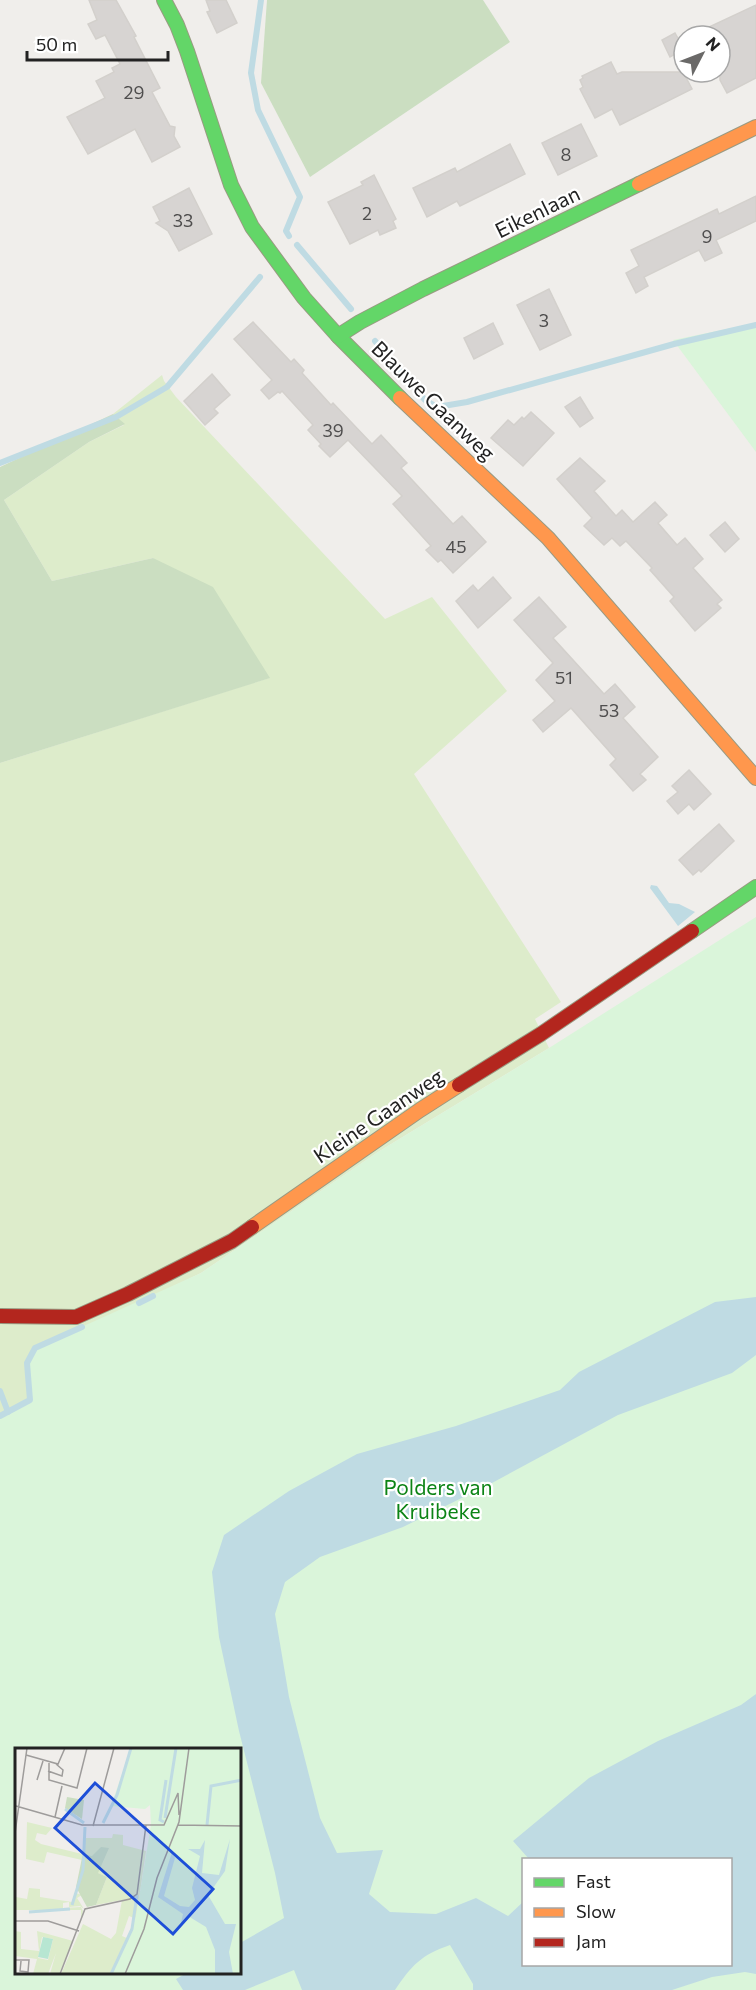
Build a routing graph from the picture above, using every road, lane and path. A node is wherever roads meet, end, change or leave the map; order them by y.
1 (164, 0) edge
2 (756, 127) edge
3 (338, 336) junction
4 (756, 778) edge
5 (756, 887) edge
6 (0, 1316) edge

1 - 3 street, Blauwe Gaanweg
2 - 3 street, Eikenlaan
3 - 4 street, Blauwe Gaanweg
5 - 6 street, Kleine Gaanweg

